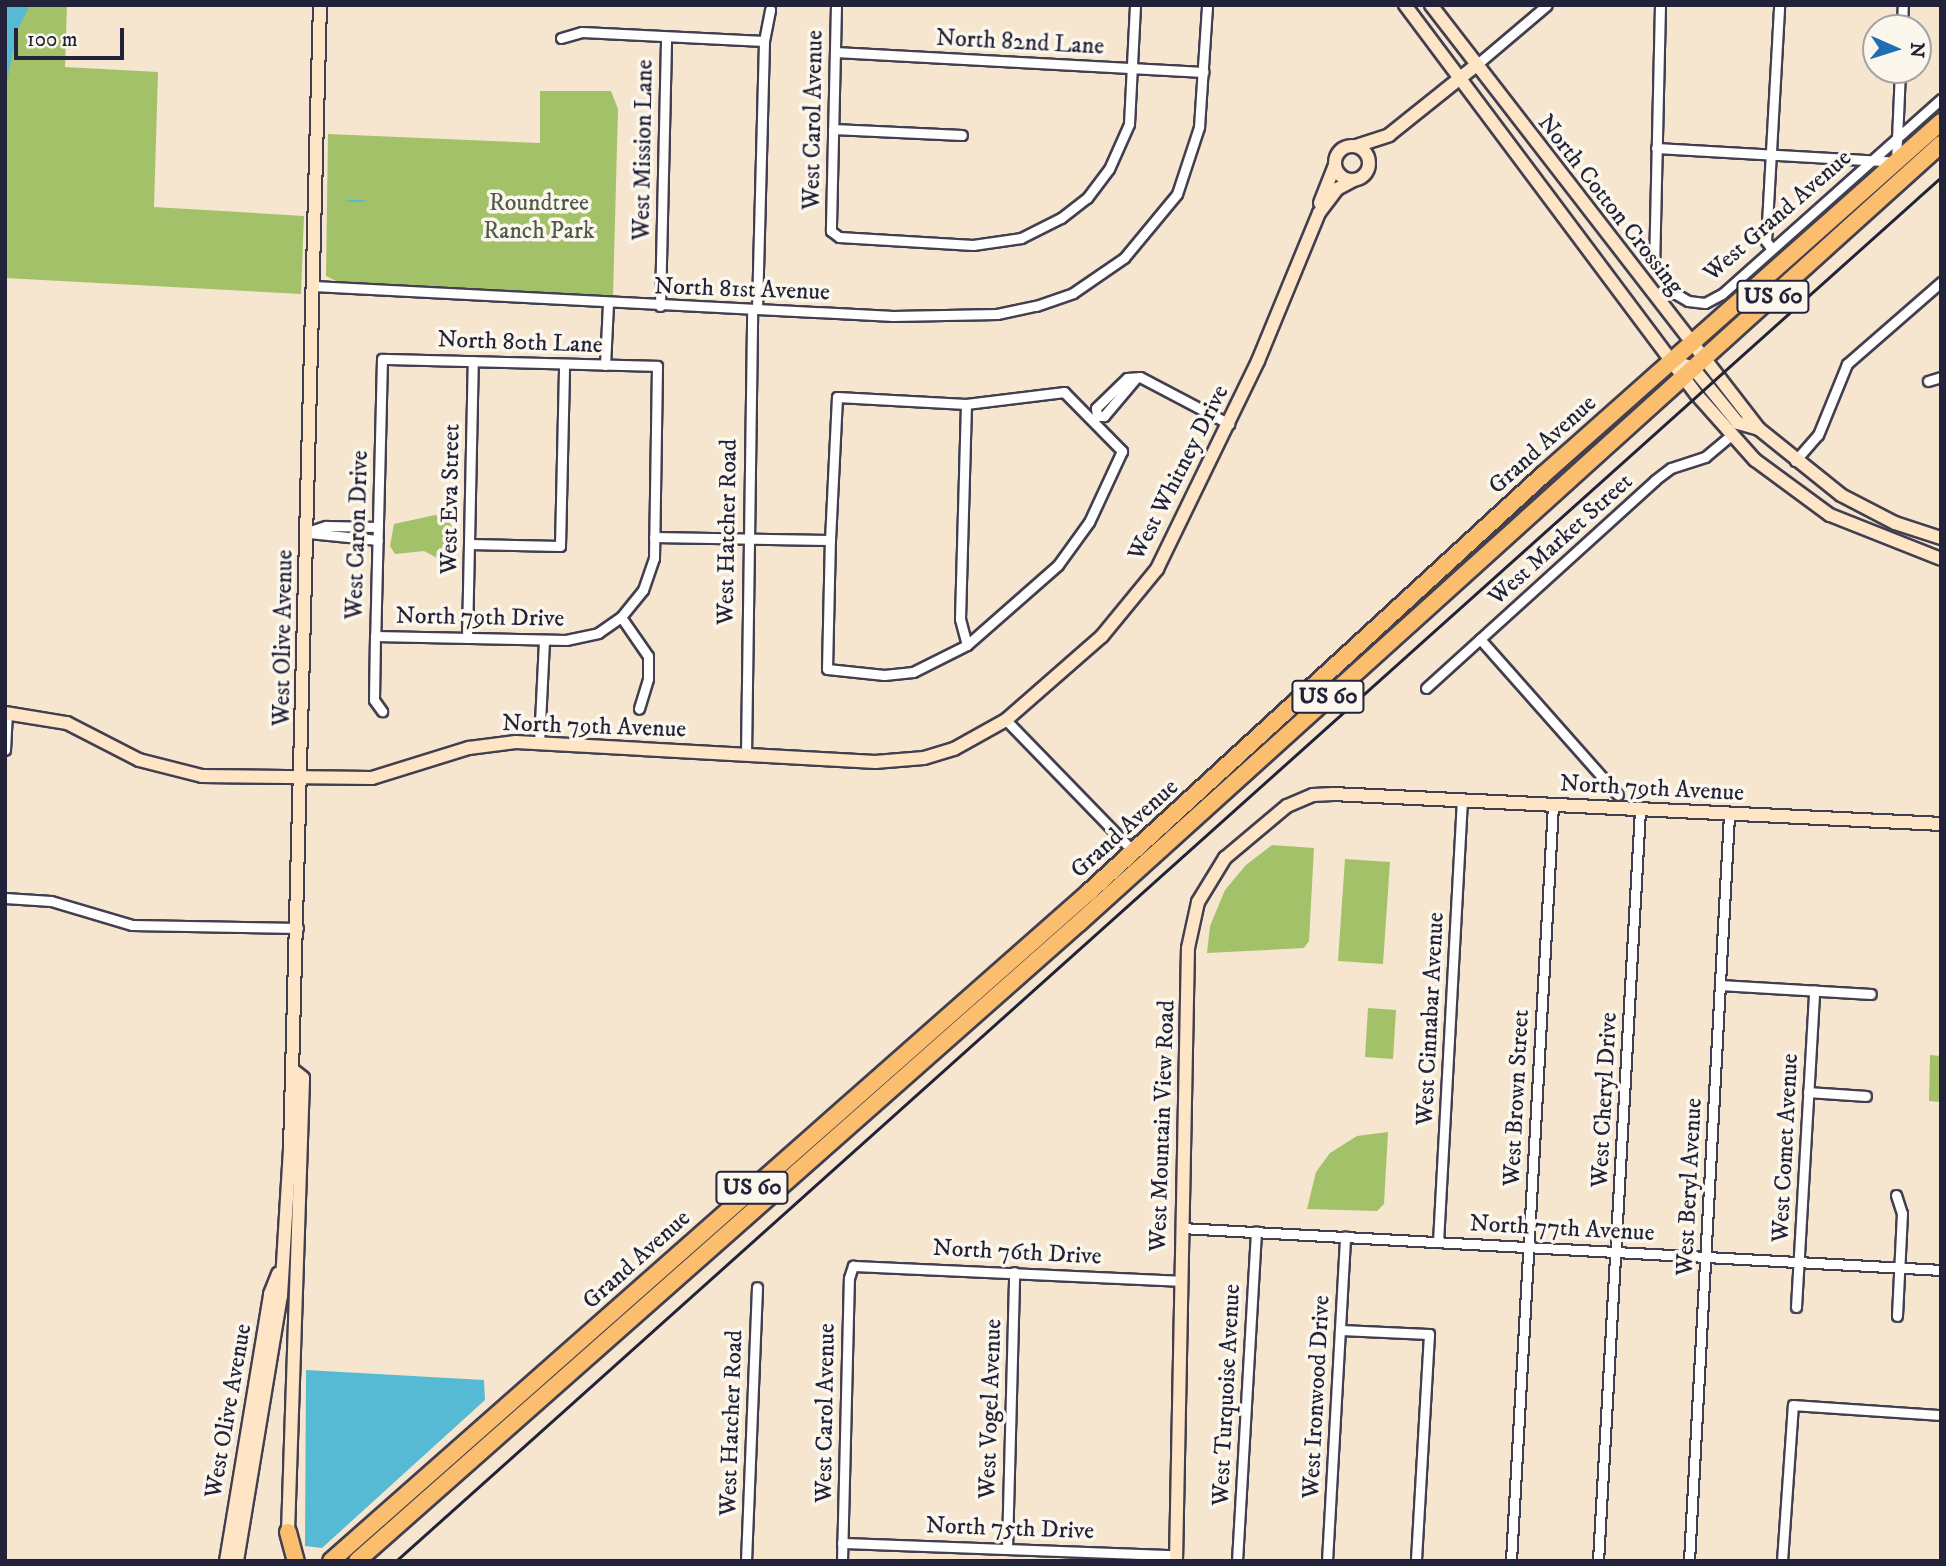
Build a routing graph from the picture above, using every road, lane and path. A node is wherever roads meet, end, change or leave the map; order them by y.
1 (320, 5) edge
2 (836, 5) edge
3 (1135, 5) edge
4 (1207, 5) edge
5 (1405, 5) edge
6 (1431, 5) edge
7 (1547, 5) edge
8 (1660, 5) edge
9 (1779, 5) edge
10 (769, 10) dead end
11 (666, 37) junction
12 (561, 38) dead end
13 (764, 41) junction
14 (835, 52) junction
15 (1475, 65) junction
16 (1133, 69) junction
17 (1203, 72) junction
18 (1459, 78) junction
19 (1899, 84) edge
20 (1941, 99) edge
21 (1941, 122) edge
22 (833, 129) junction
23 (962, 135) dead end
24 (1389, 135) junction
25 (1896, 140) junction
26 (1941, 144) edge
27 (1356, 146) junction
28 (1656, 148) junction
29 (1772, 154) junction
30 (1871, 160) junction
31 (1896, 162) junction
32 (1370, 163) junction
33 (1335, 165) junction
34 (1907, 175) junction
35 (1352, 181) junction
36 (1319, 214) junction
37 (1771, 248) junction
38 (1941, 282) edge
39 (313, 286) junction
40 (608, 304) junction
41 (660, 306) junction
42 (755, 309) junction
43 (1691, 343) junction
44 (383, 359) joint
45 (1672, 360) junction
46 (473, 361) junction
47 (565, 364) junction
48 (605, 365) junction
49 (1693, 368) junction
50 (1941, 377) edge
51 (1928, 381) dead end
52 (966, 404) junction
53 (1094, 418) junction
54 (1229, 424) junction
55 (1731, 435) junction
56 (1795, 461) junction
57 (1860, 506) junction
58 (1849, 524) junction
59 (378, 527) junction
60 (307, 532) junction
61 (654, 537) junction
62 (1941, 538) edge
63 (748, 539) junction
64 (377, 540) junction
65 (830, 540) junction
66 (469, 544) junction
67 (1941, 559) edge
68 (621, 617) junction
69 (375, 636) junction
70 (467, 638) junction
71 (1480, 639) junction
72 (544, 640) junction
73 (967, 645) junction
74 (1426, 688) dead end
75 (639, 709) dead end
76 (382, 710) dead end
77 (6, 713) edge
78 (1006, 720) junction
79 (539, 743) junction
80 (5, 750) edge
81 (945, 753) joint
82 (746, 755) junction
83 (301, 778) junction
84 (1360, 794) joint
85 (1618, 795) dead end
86 (1462, 799) junction
87 (1553, 805) junction
88 (1640, 810) junction
89 (1729, 814) junction
90 (1941, 824) edge
91 (1133, 851) junction
92 (5, 898) edge
93 (298, 928) junction
94 (1720, 985) junction
95 (1814, 991) junction
96 (1871, 994) dead end
97 (1808, 1092) junction
98 (1866, 1096) dead end
99 (297, 1108) junction
100 (762, 1190) junction
101 (1896, 1195) dead end
102 (1181, 1228) junction
103 (1256, 1232) junction
104 (1345, 1236) junction
105 (1438, 1242) junction
106 (1528, 1247) junction
107 (1616, 1252) junction
108 (1705, 1256) junction
109 (1799, 1262) junction
110 (853, 1266) joint
111 (1899, 1268) junction
112 (279, 1270) junction
113 (1941, 1270) edge
114 (1014, 1272) junction
115 (1180, 1281) junction
116 (757, 1287) dead end
117 (1796, 1307) dead end
118 (1897, 1315) dead end
119 (1340, 1330) junction
120 (1941, 1415) edge
121 (288, 1532) joint
122 (842, 1542) junction
123 (1007, 1548) junction
124 (290, 1558) edge
125 (1176, 1558) edge
126 (226, 1561) edge
127 (237, 1561) edge
128 (331, 1561) edge
129 (357, 1561) edge
130 (746, 1561) edge
131 (842, 1561) edge
132 (1237, 1561) edge
133 (1327, 1561) edge
134 (1416, 1561) edge
135 (1511, 1561) edge
136 (1598, 1561) edge
137 (1689, 1561) edge
138 (1782, 1561) edge

1 - 39 main road, West Olive Avenue
2 - 14 street, West Carol Avenue
3 - 16 street
4 - 17 street
5 - 18 main road, North Cotton Crossing
6 - 15 main road, North Cotton Crossing
7 - 15 street
8 - 28 street
9 - 29 street
10 - 13 street, West Hatcher Road
11 - 12 street
11 - 13 street
11 - 41 street, West Mission Lane
13 - 42 street, West Hatcher Road
14 - 16 street, North 82nd Lane
14 - 22 street, West Carol Avenue
15 - 18 main road, West Whitney Drive
15 - 43 main road, North Cotton Crossing
16 - 17 street, North 82nd Lane
16 - 22 street, West Carol Avenue
17 - 42 street, North 81st Avenue
18 - 24 main road, West Whitney Drive
18 - 45 main road, North Cotton Crossing
19 - 25 street
20 - 25 street, West Grand Avenue
21 - 31 highway, Grand Avenue / US 60
22 - 23 street
24 - 27 main road, West Whitney Drive
24 - 32 main road, West Whitney Drive
25 - 30 street, West Grand Avenue
25 - 31 street
26 - 34 highway, Grand Avenue / US 60
27 - 32 main road
27 - 33 main road, West Whitney Drive
28 - 29 street
28 - 37 street, West Grand Avenue
29 - 30 street
29 - 37 street
30 - 31 street
30 - 37 street, West Grand Avenue
31 - 34 street
31 - 43 highway, Grand Avenue / US 60
32 - 35 main road, West Whitney Drive
33 - 35 main road
33 - 36 main road, West Whitney Drive
34 - 49 highway, Grand Avenue / US 60
35 - 36 main road, West Whitney Drive
36 - 54 main road, West Whitney Drive
38 - 56 street
39 - 40 street, North 81st Avenue
39 - 60 main road, West Olive Avenue
40 - 41 street, North 81st Avenue
40 - 48 street
41 - 42 street, North 81st Avenue
42 - 63 street, West Hatcher Road
43 - 45 highway, Grand Avenue / US 60
43 - 49 main road, North Cotton Crossing
44 - 46 street, North 80th Lane
44 - 59 street, West Caron Drive
45 - 49 main road, North Cotton Crossing
45 - 91 highway, Grand Avenue / US 60
46 - 47 street, North 80th Lane
46 - 66 street, West Eva Street
47 - 48 street, North 80th Lane
47 - 66 street
48 - 61 street, North 80th Lane
49 - 55 main road, North Cotton Crossing
49 - 56 main road, North Cotton Crossing
49 - 100 highway, Grand Avenue / US 60
50 - 51 street
52 - 53 street
52 - 65 street
52 - 73 street
53 - 54 street
53 - 73 street
54 - 78 main road, West Whitney Drive
55 - 58 main road, North Cotton Crossing
55 - 71 street, West Market Street
56 - 57 main road, North Cotton Crossing
57 - 58 main road
57 - 62 main road, North Cotton Crossing
58 - 67 main road, North Cotton Crossing
59 - 60 street
59 - 64 street, West Caron Drive
60 - 64 street
60 - 83 main road, West Olive Avenue
61 - 63 street
61 - 68 street
63 - 65 street
63 - 82 street, West Hatcher Road
64 - 69 street, West Caron Drive
65 - 73 street
66 - 70 street, West Eva Street
68 - 72 street, North 79th Drive
68 - 75 street
69 - 70 street, North 79th Drive
69 - 76 street, West Caron Drive
70 - 72 street, North 79th Drive
71 - 74 street, West Market Street
71 - 85 street
72 - 79 street
77 - 80 street
77 - 83 main road, North 79th Avenue
78 - 81 main road, West Whitney Drive
78 - 91 street
79 - 82 main road, North 79th Avenue
79 - 83 main road, North 79th Avenue
81 - 82 main road, North 79th Avenue
83 - 93 main road, West Olive Avenue
84 - 86 main road, North 79th Avenue
84 - 102 main road, West Mountain View Road
86 - 87 main road, North 79th Avenue
86 - 105 street, West Cinnabar Avenue
87 - 88 main road, North 79th Avenue
87 - 106 street, West Brown Street
88 - 89 main road, North 79th Avenue
88 - 107 street, West Cheryl Drive
89 - 90 main road, North 79th Avenue
89 - 94 street, West Beryl Avenue
91 - 100 highway, Grand Avenue / US 60
92 - 93 street
93 - 99 main road, West Olive Avenue
94 - 95 street
94 - 108 street, West Beryl Avenue
95 - 96 street
95 - 97 street, West Comet Avenue
97 - 98 street
97 - 109 street, West Comet Avenue
99 - 112 main road, West Olive Avenue
99 - 121 main road
100 - 128 highway, Grand Avenue / US 60
100 - 129 highway, Grand Avenue / US 60
101 - 111 street
102 - 103 street, North 77th Avenue
102 - 115 main road, West Mountain View Road
103 - 104 street, North 77th Avenue
103 - 132 street, West Turquoise Avenue
104 - 105 street, North 77th Avenue
104 - 119 street, West Ironwood Drive
105 - 106 street, North 77th Avenue
106 - 107 street, North 77th Avenue
106 - 135 street, West Brown Street
107 - 108 street, North 77th Avenue
107 - 136 street, West Cheryl Drive
108 - 109 street, North 77th Avenue
108 - 137 street, West Beryl Avenue
109 - 111 street, North 77th Avenue
109 - 117 street, West Comet Avenue
110 - 114 street, North 76th Drive
110 - 122 street, West Carol Avenue
111 - 113 street, North 77th Avenue
111 - 118 street
112 - 126 main road, West Olive Avenue
112 - 127 main road, West Olive Avenue
114 - 115 street, North 76th Drive
114 - 123 street, West Vogel Avenue
115 - 125 main road, West Mountain View Road
116 - 130 street, West Hatcher Road
119 - 133 street, West Ironwood Drive
119 - 134 street
120 - 138 street
121 - 124 highway
122 - 123 street, North 75th Drive
122 - 131 street, West Carol Avenue
123 - 125 street, North 75th Drive

